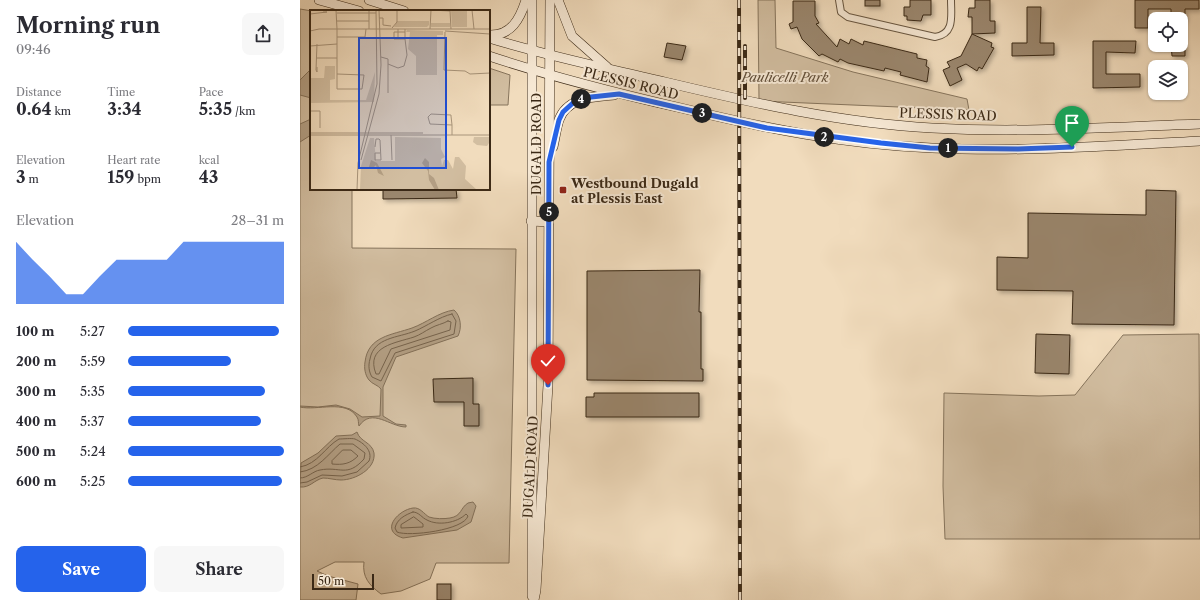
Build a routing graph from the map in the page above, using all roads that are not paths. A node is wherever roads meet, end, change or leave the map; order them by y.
1 (319, 0) edge
2 (369, 0) edge
3 (526, 0) edge
4 (532, 0) edge
5 (550, 0) edge
6 (558, 0) edge
7 (839, 0) edge
8 (951, 0) edge
9 (356, 10) edge
10 (401, 10) edge
11 (490, 35) edge
12 (490, 38) edge
13 (532, 52) junction
14 (549, 55) junction
15 (490, 56) edge
16 (609, 69) junction
17 (532, 70) junction
18 (549, 75) junction
19 (619, 94) junction
20 (1200, 124) edge
21 (1200, 141) edge
22 (549, 162) junction
23 (531, 221) junction
24 (549, 222) junction
25 (548, 385) junction
26 (532, 393) junction
27 (533, 600) edge

1 - 9 main road
2 - 10 main road
3 - 11 main road
4 - 13 main road, DUGALD ROAD
5 - 14 main road, DUGALD ROAD
6 - 16 main road
7 - 8 street
12 - 13 main road, PLESSIS ROAD
13 - 14 main road, PLESSIS ROAD
13 - 17 main road, DUGALD ROAD
14 - 16 main road, PLESSIS ROAD
14 - 18 main road, DUGALD ROAD
15 - 17 main road, PLESSIS ROAD
16 - 20 main road, PLESSIS ROAD
17 - 18 main road, PLESSIS ROAD
17 - 23 main road, DUGALD ROAD
18 - 19 main road, PLESSIS ROAD
18 - 22 main road, DUGALD ROAD
19 - 21 main road, PLESSIS ROAD
19 - 22 main road
22 - 24 main road, DUGALD ROAD
23 - 24 main road
23 - 26 main road, DUGALD ROAD
24 - 25 main road, DUGALD ROAD
25 - 26 main road
25 - 27 main road, DUGALD ROAD
26 - 27 main road, DUGALD ROAD

